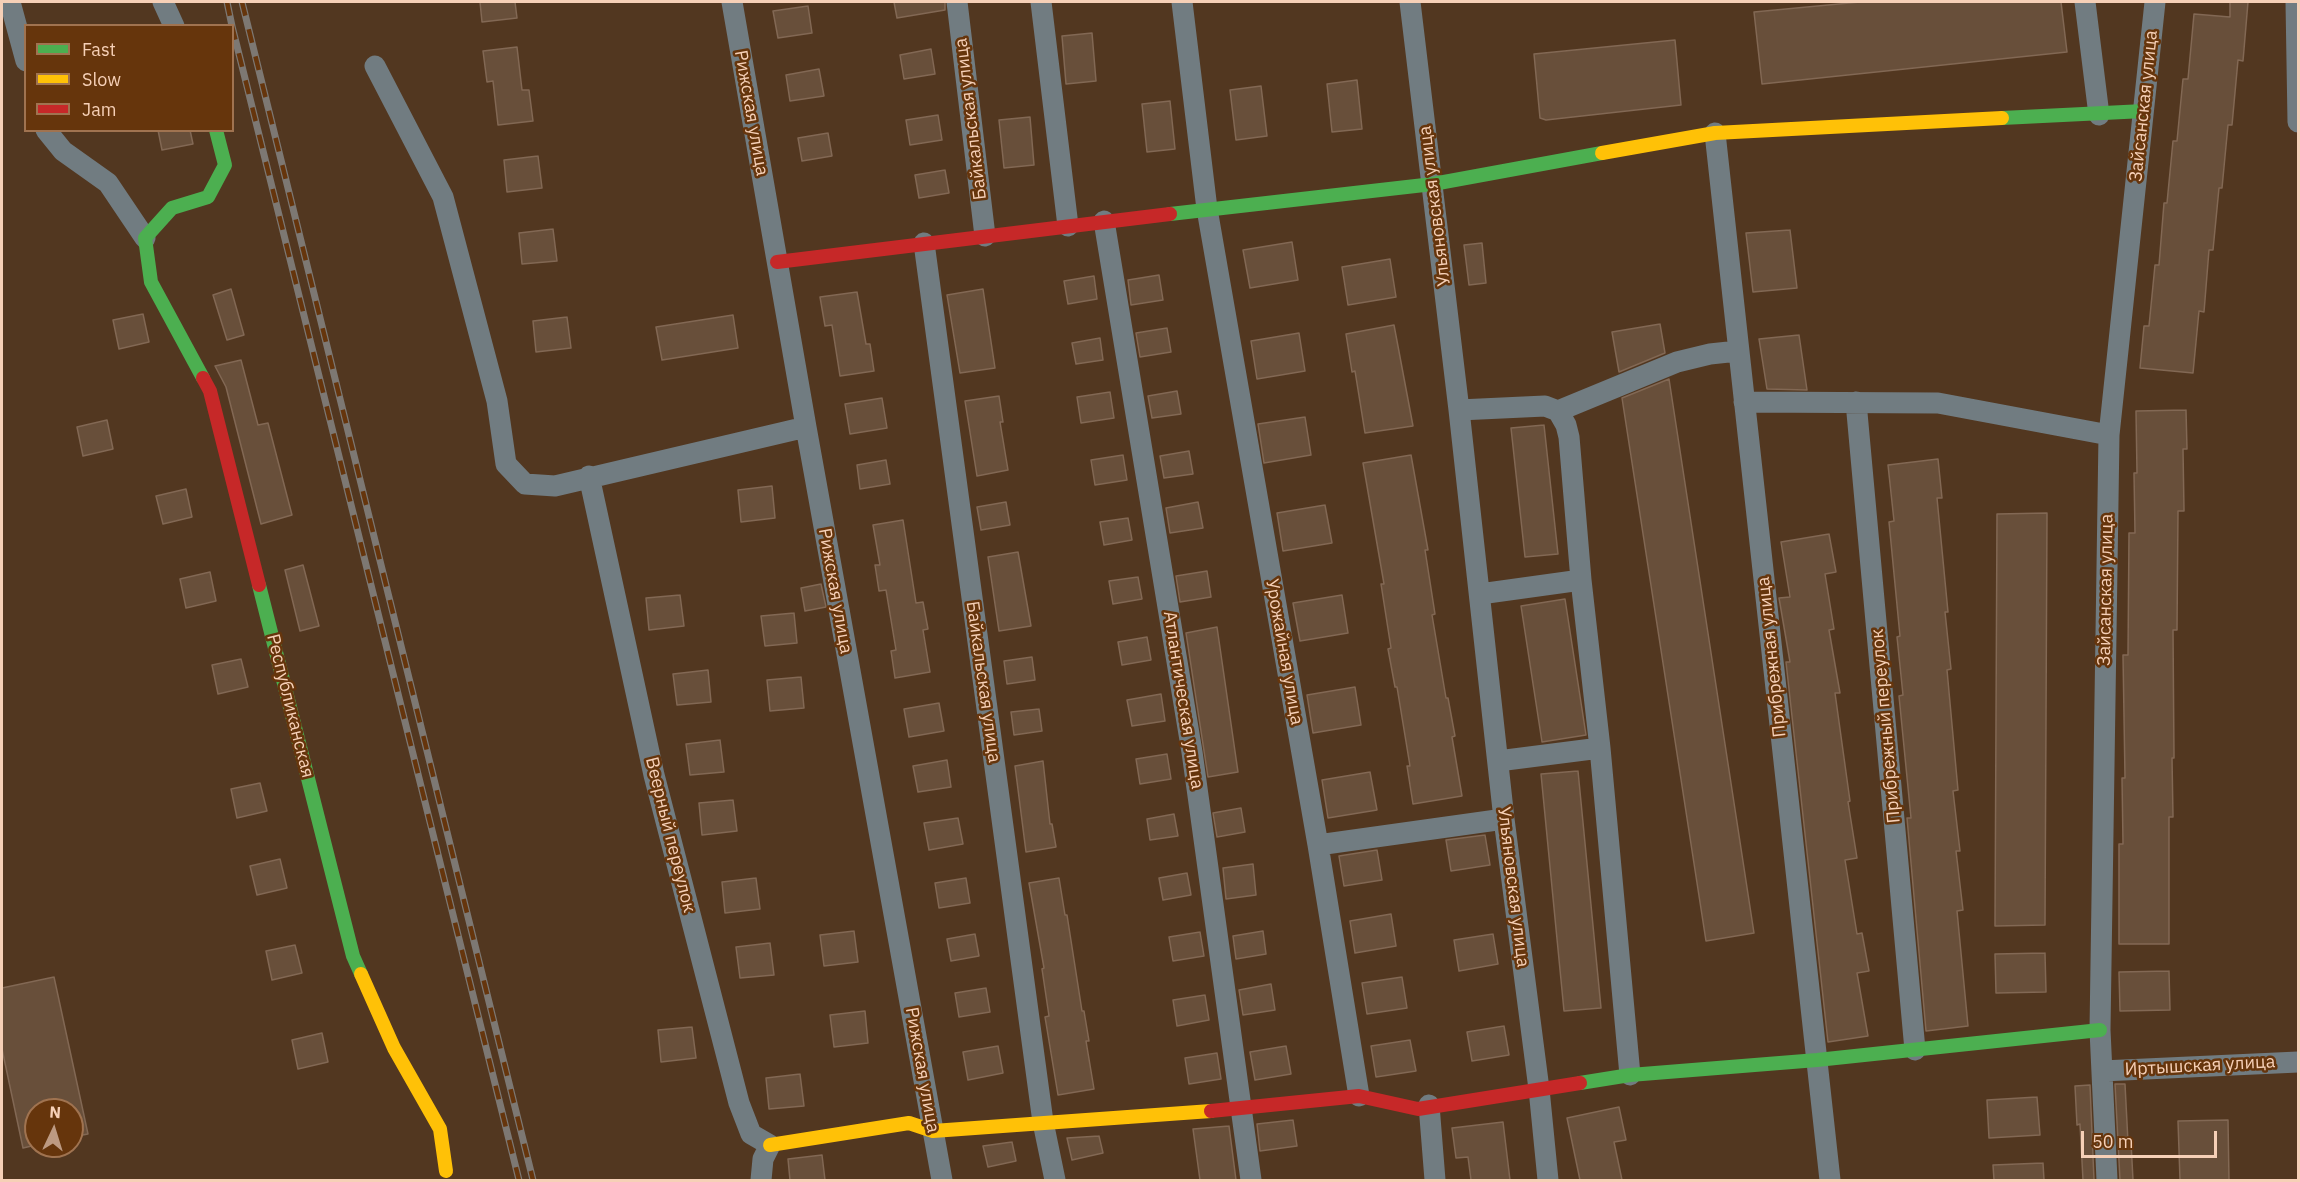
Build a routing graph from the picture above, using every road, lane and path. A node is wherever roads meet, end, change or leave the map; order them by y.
1 (10, 2) edge
2 (163, 2) edge
3 (732, 2) edge
4 (957, 2) edge
5 (1041, 2) edge
6 (1182, 2) edge
7 (1410, 2) edge
8 (2085, 2) edge
9 (2155, 2) edge
10 (2296, 2) edge
11 (173, 24) edge
12 (24, 54) edge
13 (375, 66) dead end
14 (2144, 111) junction
15 (2099, 115) junction
16 (2298, 122) edge
17 (48, 132) edge
18 (217, 132) edge
19 (1715, 133) junction
20 (1433, 184) junction
21 (1207, 209) junction
22 (1104, 221) junction
23 (1068, 226) junction
24 (985, 236) junction
25 (145, 238) junction
26 (924, 243) junction
27 (777, 262) junction
28 (1738, 351) junction
29 (1744, 402) junction
30 (1856, 402) junction
31 (1459, 410) junction
32 (1558, 411) junction
33 (806, 427) junction
34 (2109, 435) junction
35 (589, 476) junction
36 (1581, 580) junction
37 (1480, 594) junction
38 (1600, 748) junction
39 (1498, 761) junction
40 (1504, 819) junction
41 (1318, 845) junction
42 (2100, 1030) junction
43 (1915, 1050) junction
44 (1817, 1060) junction
45 (2298, 1062) edge
46 (2102, 1071) junction
47 (1630, 1075) junction
48 (1539, 1089) junction
49 (1359, 1096) junction
50 (1429, 1105) junction
51 (1242, 1109) junction
52 (1043, 1122) junction
53 (933, 1131) junction
54 (770, 1145) junction
55 (446, 1171) dead end
56 (761, 1180) edge
57 (942, 1180) edge
58 (1055, 1180) edge
59 (1251, 1180) edge
60 (1435, 1180) edge
61 (1548, 1180) edge
62 (1830, 1180) edge
63 (2107, 1180) edge

1 - 12 street
2 - 11 street
3 - 27 street, Рижская улица
4 - 24 street, Байкальская улица
5 - 23 street
6 - 21 street
7 - 20 street, Ульяновская улица
8 - 15 street
9 - 14 street, Зайсанская улица
10 - 16 street
13 - 35 street
14 - 15 street
14 - 34 street, Зайсанская улица
15 - 19 street
17 - 25 street, Республиканская
18 - 25 street
19 - 20 street
19 - 28 street, Прибрежная улица
20 - 21 street
20 - 31 street, Ульяновская улица
21 - 22 street
21 - 41 street, Урожайная улица
22 - 23 street
22 - 51 street, Атлантическая улица
23 - 24 street
24 - 26 street
25 - 55 street, Республиканская
26 - 27 street
26 - 52 street, Байкальская улица
27 - 33 street, Рижская улица
28 - 29 street, Прибрежная улица
28 - 32 street
29 - 30 street
29 - 44 street, Прибрежная улица
30 - 34 street
30 - 43 street, Прибрежный переулок
31 - 32 street
31 - 37 street, Ульяновская улица
32 - 36 street
33 - 35 street
33 - 53 street, Рижская улица
34 - 42 street, Зайсанская улица
35 - 54 street, Веерный переулок
36 - 37 street
36 - 38 street
37 - 39 street, Ульяновская улица
38 - 39 street
38 - 47 street
39 - 40 street, Ульяновская улица
40 - 41 street
40 - 48 street, Ульяновская улица
41 - 49 street, Урожайная улица
42 - 43 street
42 - 46 street, Зайсанская улица
43 - 44 street
44 - 47 street
44 - 62 street, Прибрежная улица
45 - 46 street, Иртышская улица
46 - 63 street, Зайсанская улица
47 - 48 street
48 - 50 street
48 - 61 street, Ульяновская улица
49 - 50 street
49 - 51 street
50 - 60 street
51 - 52 street
51 - 59 street, Атлантическая улица
52 - 53 street
52 - 58 street, Байкальская улица
53 - 54 street
53 - 57 street, Рижская улица
54 - 56 street

